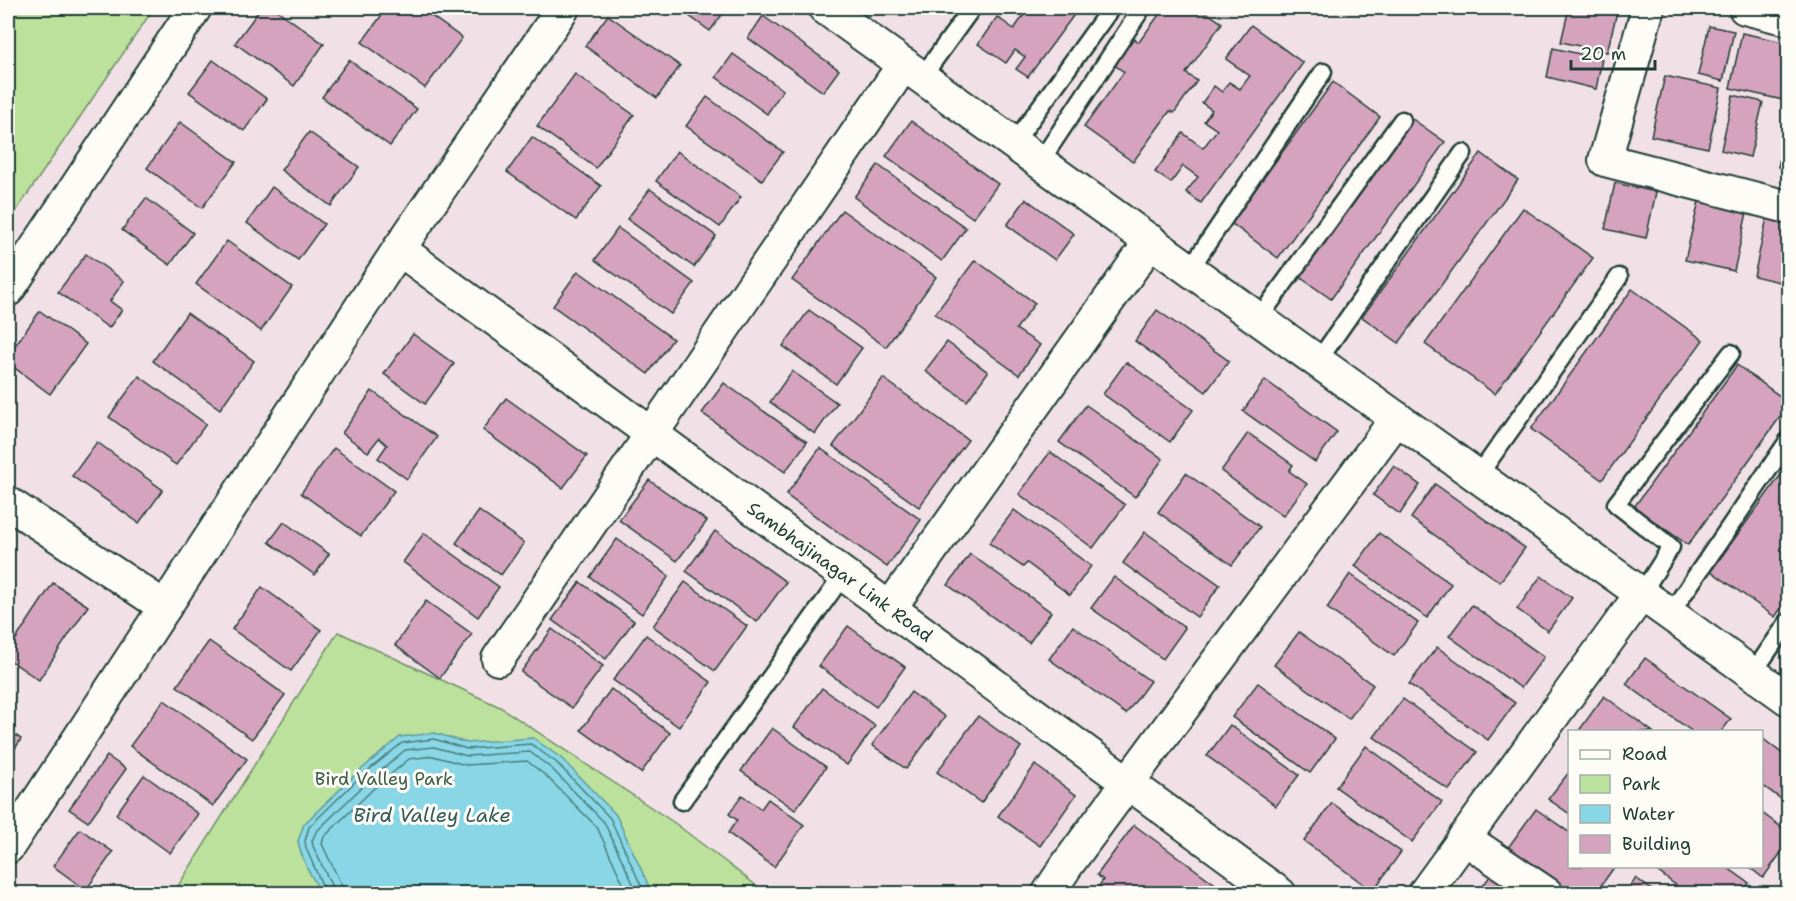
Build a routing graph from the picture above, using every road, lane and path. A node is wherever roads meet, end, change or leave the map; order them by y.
1 (195, 8) edge
2 (564, 8) edge
3 (825, 8) edge
4 (972, 8) edge
5 (1111, 8) edge
6 (1142, 8) edge
7 (1647, 8) edge
8 (1745, 8) edge
9 (1788, 19) edge
10 (913, 70) junction
11 (1323, 72) dead end
12 (1402, 120) dead end
13 (1014, 143) junction
14 (1463, 153) dead end
15 (1040, 162) junction
16 (1788, 207) edge
17 (1151, 241) junction
18 (399, 249) junction
19 (1190, 269) junction
20 (1619, 277) dead end
21 (8, 290) edge
22 (1258, 318) junction
23 (1731, 353) dead end
24 (1318, 361) junction
25 (1397, 418) junction
26 (652, 434) junction
27 (1788, 441) edge
28 (1478, 476) junction
29 (8, 503) edge
30 (844, 574) junction
31 (1642, 593) junction
32 (165, 607) junction
33 (890, 608) junction
34 (1670, 614) junction
35 (1788, 622) edge
36 (498, 659) dead end
37 (1753, 673) junction
38 (1788, 699) edge
39 (1129, 782) junction
40 (682, 801) dead end
41 (1464, 838) junction
42 (8, 847) edge
43 (1048, 894) edge
44 (1281, 894) edge
45 (1424, 894) edge
46 (1547, 894) edge

1 - 21 street
2 - 18 street
3 - 10 street
4 - 10 lane
5 - 13 lane
6 - 15 lane
7 - 16 street
8 - 9 street
10 - 13 street
10 - 26 street
11 - 19 lane
12 - 22 lane
13 - 15 street
14 - 24 lane
15 - 17 street
17 - 19 street
17 - 33 street
18 - 26 street, Sambhajinagar Link Road
18 - 32 street
19 - 22 street
20 - 28 lane
22 - 24 street
23 - 31 lane
24 - 25 street
25 - 28 street
25 - 39 street
26 - 30 street, Sambhajinagar Link Road
26 - 36 street
27 - 34 lane
28 - 31 street
29 - 32 street
30 - 33 street, Sambhajinagar Link Road
30 - 40 lane
31 - 34 street
31 - 41 street
32 - 42 street
33 - 39 street, Sambhajinagar Link Road
34 - 37 street
35 - 37 lane
37 - 38 street
39 - 43 street
39 - 44 street, Sambhajinagar Link Road
41 - 45 street
41 - 46 street

